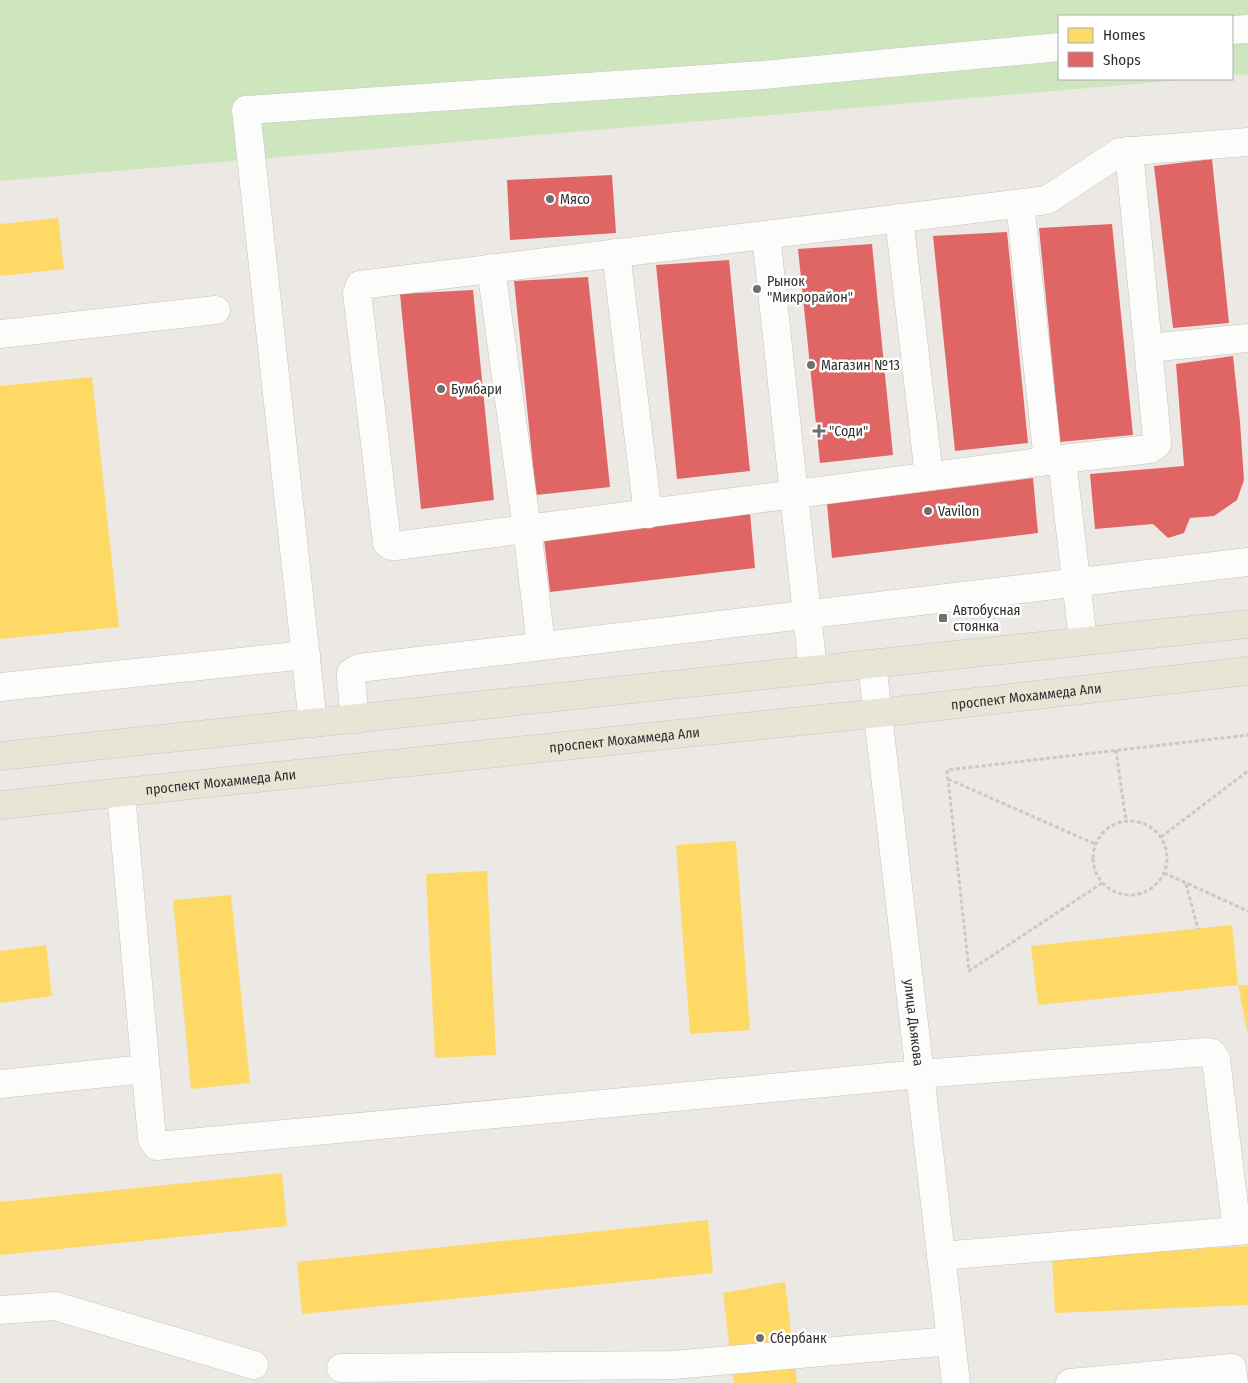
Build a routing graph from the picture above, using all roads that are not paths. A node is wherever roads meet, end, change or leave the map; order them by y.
1 (1248, 29) edge
2 (1233, 30) edge
3 (1058, 47) edge
4 (1248, 142) edge
5 (1130, 151) junction
6 (1020, 204) junction
7 (899, 218) junction
8 (766, 235) junction
9 (616, 253) junction
10 (491, 268) junction
11 (216, 310) dead end
12 (0, 334) edge
13 (1248, 338) edge
14 (1149, 348) junction
15 (1055, 460) junction
16 (929, 476) junction
17 (794, 494) junction
18 (648, 514) junction
19 (527, 529) junction
20 (1248, 562) edge
21 (1076, 582) junction
22 (807, 614) junction
23 (1248, 624) edge
24 (1083, 641) junction
25 (541, 645) junction
26 (306, 655) junction
27 (872, 664) junction
28 (813, 670) junction
29 (1248, 671) edge
30 (0, 687) edge
31 (878, 712) junction
32 (355, 719) junction
33 (313, 723) junction
34 (0, 756) edge
35 (121, 793) junction
36 (0, 805) edge
37 (145, 1069) junction
38 (920, 1074) junction
39 (0, 1084) edge
40 (1243, 1230) edge
41 (941, 1256) junction
42 (0, 1310) edge
43 (951, 1342) junction
44 (254, 1365) dead end
45 (341, 1368) dead end
46 (956, 1383) edge
47 (1070, 1383) edge
48 (1234, 1383) edge

1 - 2 street
3 - 26 street
4 - 5 street
5 - 6 street
5 - 14 street
6 - 7 street
6 - 15 street
7 - 8 street
7 - 16 street
8 - 9 street
8 - 17 street
9 - 10 street
9 - 18 street
10 - 19 street
10 - 19 street
11 - 12 street
13 - 14 street
14 - 15 street
15 - 16 street
15 - 21 street
16 - 17 street
17 - 18 street
17 - 22 street
18 - 19 street
19 - 25 street
20 - 21 street
21 - 22 street
21 - 24 street
22 - 25 street
22 - 28 street
23 - 24 main road
24 - 27 main road
25 - 32 street
26 - 30 street
26 - 33 street
27 - 28 main road
27 - 31 street, улица Дьякова
28 - 32 main road
29 - 31 main road, проспект Мохаммеда Али
31 - 35 main road, проспект Мохаммеда Али
31 - 38 street, улица Дьякова
32 - 33 main road
33 - 34 main road
35 - 36 main road, проспект Мохаммеда Али
35 - 37 street
37 - 38 street
37 - 39 street
38 - 40 street
38 - 41 street, улица Дьякова
40 - 41 street
41 - 43 street, улица Дьякова
42 - 44 street
43 - 45 street
43 - 46 street, улица Дьякова
47 - 48 street

